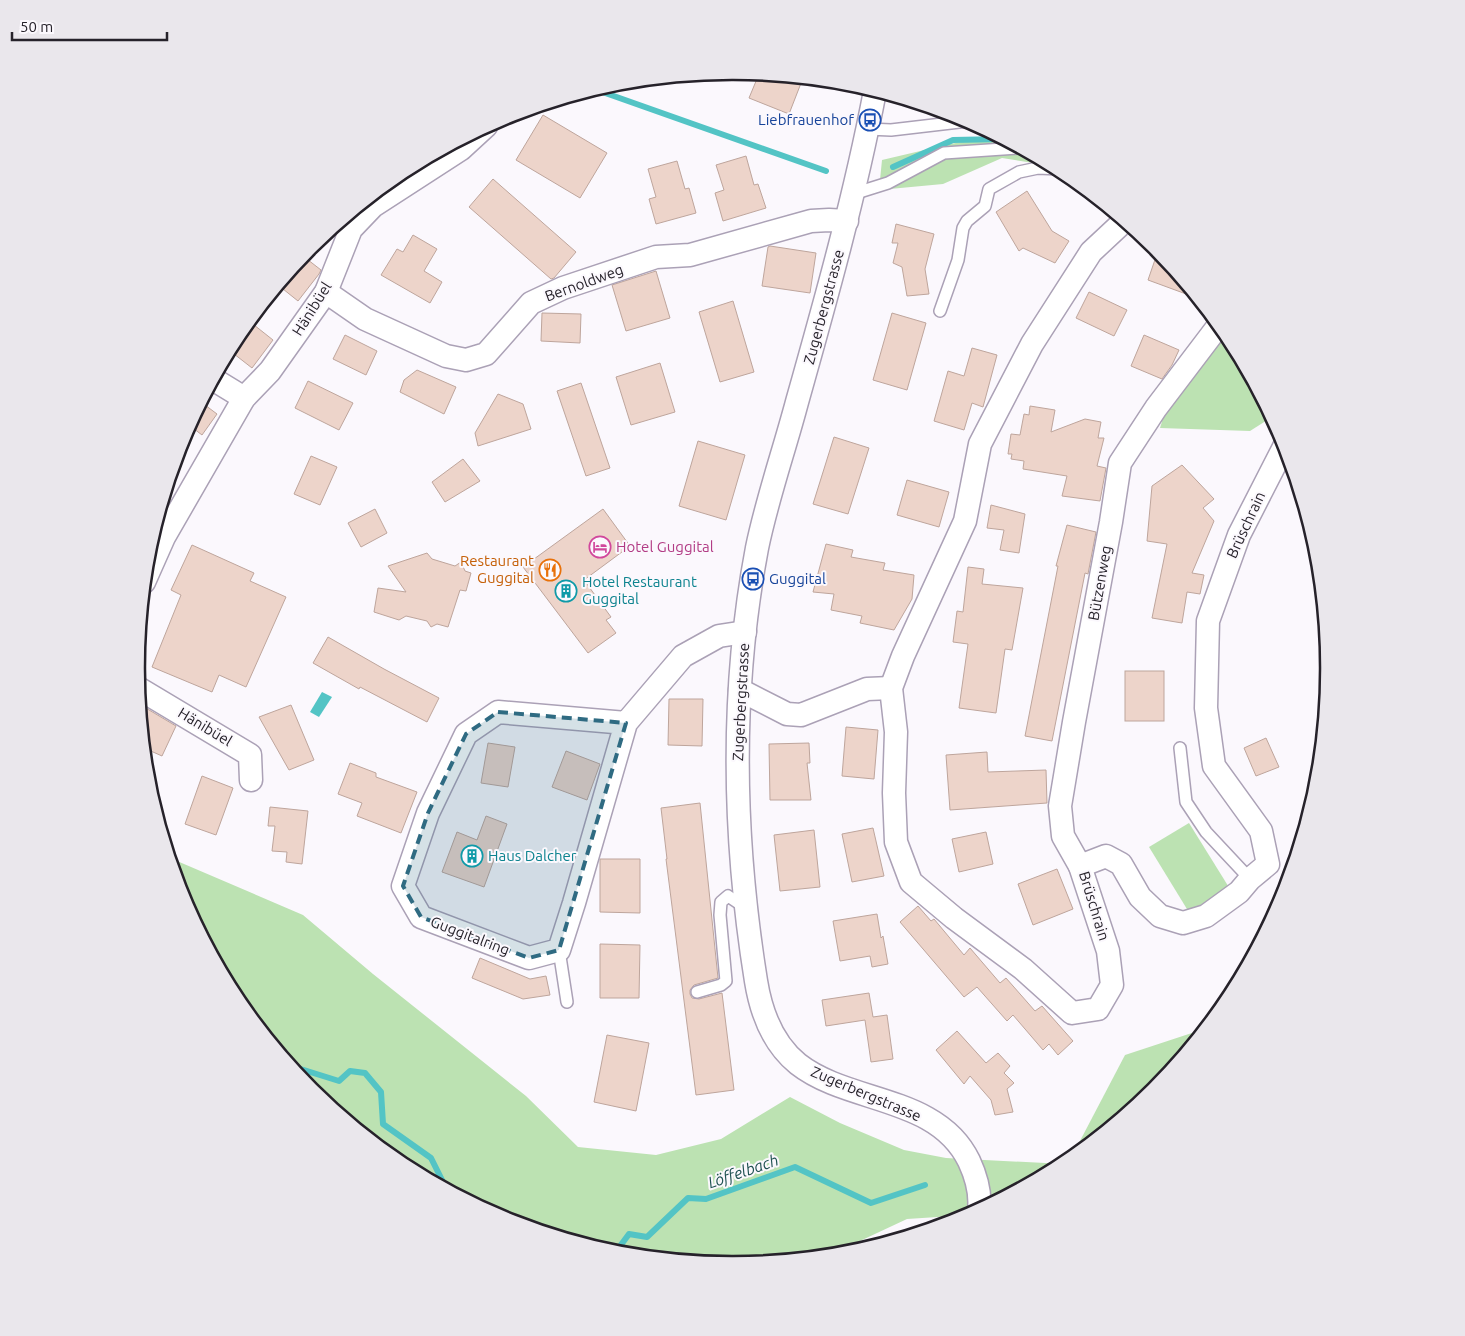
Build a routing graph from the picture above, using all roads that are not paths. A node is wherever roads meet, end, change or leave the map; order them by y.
1 (875, 98) edge
2 (951, 122) edge
3 (866, 140) junction
4 (467, 144) edge
5 (1008, 149) edge
6 (443, 156) edge
7 (435, 161) edge
8 (1042, 168) edge
9 (854, 190) junction
10 (847, 221) junction
11 (1119, 226) edge
12 (326, 292) junction
13 (940, 311) dead end
14 (1214, 331) edge
15 (219, 382) edge
16 (244, 398) junction
17 (1280, 454) edge
18 (156, 556) edge
19 (745, 632) junction
20 (891, 688) junction
21 (740, 690) junction
22 (146, 693) edge
23 (626, 723) junction
24 (1180, 748) dead end
25 (251, 780) dead end
26 (1080, 866) junction
27 (1250, 879) junction
28 (746, 908) junction
29 (558, 950) junction
30 (697, 992) dead end
31 (567, 1002) dead end
32 (980, 1201) edge

1 - 3 street, Zugerbergstrasse
2 - 3 lane
3 - 9 street, Zugerbergstrasse
4 - 6 street, Hänibüel
5 - 9 lane
7 - 12 street, Hänibüel
8 - 13 lane
9 - 10 street, Zugerbergstrasse
10 - 12 street, Bernoldweg
10 - 19 street, Zugerbergstrasse
11 - 20 street
12 - 16 street, Hänibüel
14 - 26 street, Bützenweg
15 - 16 street
16 - 18 street, Hänibüel
17 - 27 street, Brüschrain
19 - 21 street, Zugerbergstrasse
19 - 23 street
20 - 21 street
20 - 26 street, Brüschrain
21 - 28 street, Zugerbergstrasse
22 - 25 street, Hänibüel
23 - 29 street
23 - 29 street, Guggitalring
24 - 27 lane
26 - 27 street, Brüschrain
28 - 30 lane
28 - 32 street, Zugerbergstrasse
29 - 31 lane

